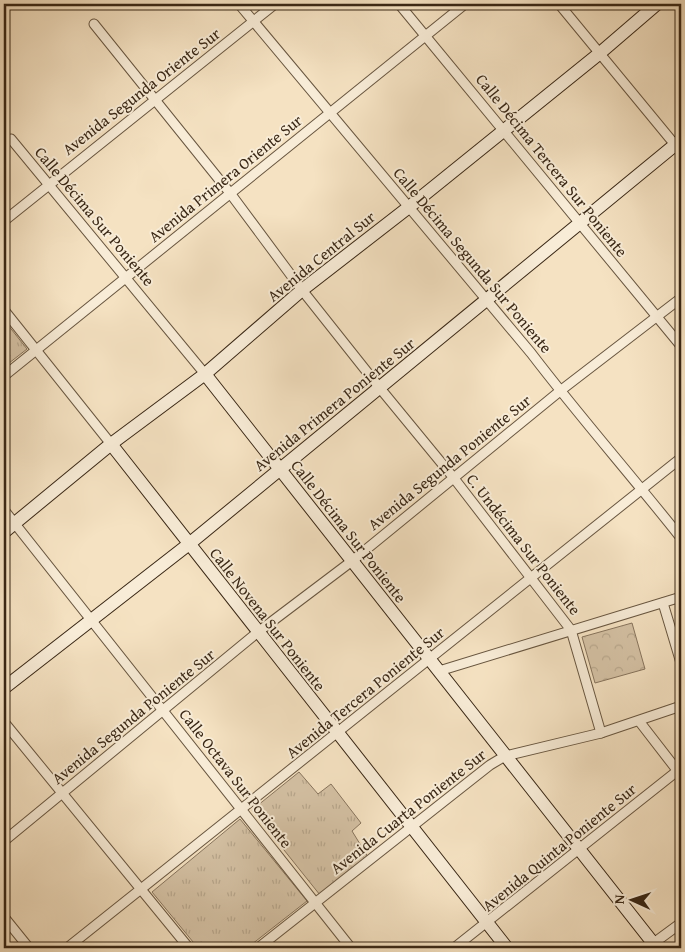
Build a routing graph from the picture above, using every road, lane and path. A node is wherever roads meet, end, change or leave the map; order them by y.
1 (239, 4) edge
2 (275, 4) edge
3 (399, 4) edge
4 (465, 4) edge
5 (558, 4) edge
6 (657, 4) edge
7 (254, 21) junction
8 (94, 24) dead end
9 (426, 36) junction
10 (600, 53) junction
11 (155, 99) junction
12 (330, 113) junction
13 (504, 129) junction
14 (11, 139) dead end
15 (679, 146) edge
16 (48, 184) junction
17 (230, 193) junction
18 (409, 207) junction
19 (4, 221) edge
20 (581, 223) junction
21 (125, 278) junction
22 (302, 290) junction
23 (681, 298) edge
24 (487, 300) junction
25 (4, 310) edge
26 (657, 316) junction
27 (681, 346) edge
28 (36, 350) junction
29 (205, 374) junction
30 (4, 376) edge
31 (379, 387) junction
32 (560, 391) junction
33 (111, 444) junction
34 (681, 458) edge
35 (280, 469) junction
36 (453, 477) junction
37 (642, 489) junction
38 (4, 510) edge
39 (14, 523) junction
40 (4, 532) edge
41 (681, 538) edge
42 (189, 544) junction
43 (352, 561) junction
44 (532, 578) junction
45 (681, 597) edge
46 (663, 603) junction
47 (91, 620) junction
48 (571, 630) junction
49 (258, 632) junction
50 (430, 660) junction
51 (681, 662) edge
52 (439, 671) junction
53 (4, 688) edge
54 (681, 706) edge
55 (163, 710) junction
56 (639, 721) junction
57 (4, 722) edge
58 (601, 732) junction
59 (338, 733) junction
60 (505, 756) junction
61 (680, 771) edge
62 (62, 793) junction
63 (242, 810) junction
64 (412, 827) junction
65 (4, 841) edge
66 (579, 849) junction
67 (141, 890) junction
68 (315, 902) junction
69 (4, 917) edge
70 (487, 923) junction
71 (681, 923) edge
72 (652, 947) edge
73 (29, 948) edge
74 (67, 948) edge
75 (189, 948) edge
76 (258, 948) edge
77 (351, 948) edge
78 (454, 948) edge
79 (507, 948) edge

1 - 7 street, Calle Décima Segunda Sur Poniente
2 - 7 street, Avenida Segunda Oriente Sur
3 - 9 street, Calle Décima Tercera Sur Poniente
4 - 9 street, Avenida Primera Oriente Sur
5 - 10 street
6 - 10 street, Avenida Central Sur
7 - 11 street, Avenida Segunda Oriente Sur
7 - 12 street, Calle Décima Segunda Sur Poniente
8 - 11 street, C. Undécima Sur Poniente
9 - 12 street, Avenida Primera Oriente Sur
9 - 13 street, Calle Décima Tercera Sur Poniente
10 - 13 street, Avenida Central Sur
10 - 15 street
11 - 16 street, Avenida Segunda Oriente Sur
11 - 17 street, C. Undécima Sur Poniente
12 - 17 street, Avenida Primera Oriente Sur
12 - 18 street, Calle Décima Segunda Sur Poniente
13 - 18 street, Avenida Central Sur
13 - 20 street, Calle Décima Tercera Sur Poniente
14 - 16 street, Calle Décima Sur Poniente
15 - 20 street, Avenida Primera Poniente Sur
16 - 19 street, Avenida Segunda Oriente Sur
16 - 21 street, Calle Décima Sur Poniente
17 - 21 street, Avenida Primera Oriente Sur
17 - 22 street, C. Undécima Sur Poniente
18 - 22 street, Avenida Central Sur
18 - 24 street, Calle Décima Segunda Sur Poniente
20 - 24 street, Avenida Primera Poniente Sur
20 - 26 street, Calle Décima Tercera Sur Poniente
21 - 28 street, Avenida Primera Oriente Sur
21 - 29 street, Calle Décima Sur Poniente
22 - 29 street, Avenida Central Sur
22 - 31 street, C. Undécima Sur Poniente
23 - 26 street, Avenida Segunda Poniente Sur
24 - 31 street, Avenida Primera Poniente Sur
24 - 32 street, Calle Décima Segunda Sur Poniente
25 - 28 street, Calle Novena Sur Poniente
26 - 27 street, Calle Décima Tercera Sur Poniente
26 - 32 street, Avenida Segunda Poniente Sur
28 - 30 street, Avenida Primera Oriente Sur
28 - 33 street, Calle Novena Sur Poniente
29 - 33 street, Avenida Central Sur
29 - 35 street, Calle Décima Sur Poniente
31 - 35 street, Avenida Primera Poniente Sur
31 - 36 street, C. Undécima Sur Poniente
32 - 36 street, Avenida Segunda Poniente Sur
32 - 37 street, Calle Décima Segunda Sur Poniente
33 - 39 street, Avenida Central Sur
33 - 42 street, Calle Novena Sur Poniente
34 - 37 street, Avenida Tercera Poniente Sur
35 - 42 street, Avenida Primera Poniente Sur
35 - 43 street, Calle Décima Sur Poniente
36 - 43 street, Avenida Segunda Poniente Sur
36 - 44 street, C. Undécima Sur Poniente
37 - 41 street, Calle Décima Segunda Sur Poniente
37 - 44 street, Avenida Tercera Poniente Sur
38 - 39 street, Calle Octava Sur Poniente
39 - 40 street, Avenida Central Sur
39 - 47 street, Calle Octava Sur Poniente
42 - 47 street, Avenida Primera Poniente Sur
42 - 49 street, Calle Novena Sur Poniente
43 - 49 street, Avenida Segunda Poniente Sur
43 - 50 street, Calle Décima Sur Poniente
44 - 48 street, C. Undécima Sur Poniente
44 - 50 street, Avenida Tercera Poniente Sur
45 - 46 street
46 - 48 street
46 - 51 street
47 - 53 street, Avenida Primera Poniente Sur
47 - 55 street, Calle Octava Sur Poniente
48 - 52 street
48 - 58 street
49 - 55 street, Avenida Segunda Poniente Sur
49 - 59 street, Calle Novena Sur Poniente
50 - 52 street, Calle Décima Sur Poniente
50 - 59 street, Avenida Tercera Poniente Sur
52 - 60 street, Calle Décima Sur Poniente
54 - 56 street, Avenida Cuarta Poniente Sur
55 - 62 street, Avenida Segunda Poniente Sur
55 - 63 street, Calle Octava Sur Poniente
56 - 58 street, Avenida Cuarta Poniente Sur
56 - 61 street
57 - 62 street
58 - 60 street, Avenida Cuarta Poniente Sur
59 - 63 street, Avenida Tercera Poniente Sur
59 - 64 street, Calle Novena Sur Poniente
60 - 64 street, Avenida Cuarta Poniente Sur
60 - 66 street, Calle Décima Sur Poniente
61 - 66 street, Avenida Quinta Poniente Sur
62 - 65 street, Avenida Segunda Poniente Sur
62 - 67 street
63 - 67 street, Avenida Tercera Poniente Sur
63 - 68 street, Calle Octava Sur Poniente
64 - 68 street, Avenida Cuarta Poniente Sur
64 - 70 street, Calle Novena Sur Poniente
66 - 70 street, Avenida Quinta Poniente Sur
66 - 72 street, Calle Décima Sur Poniente
67 - 74 street, Avenida Tercera Poniente Sur
67 - 75 street
68 - 76 street, Avenida Cuarta Poniente Sur
68 - 77 street, Calle Octava Sur Poniente
69 - 73 street
70 - 78 street, Avenida Quinta Poniente Sur
70 - 79 street, Calle Novena Sur Poniente
71 - 72 street

